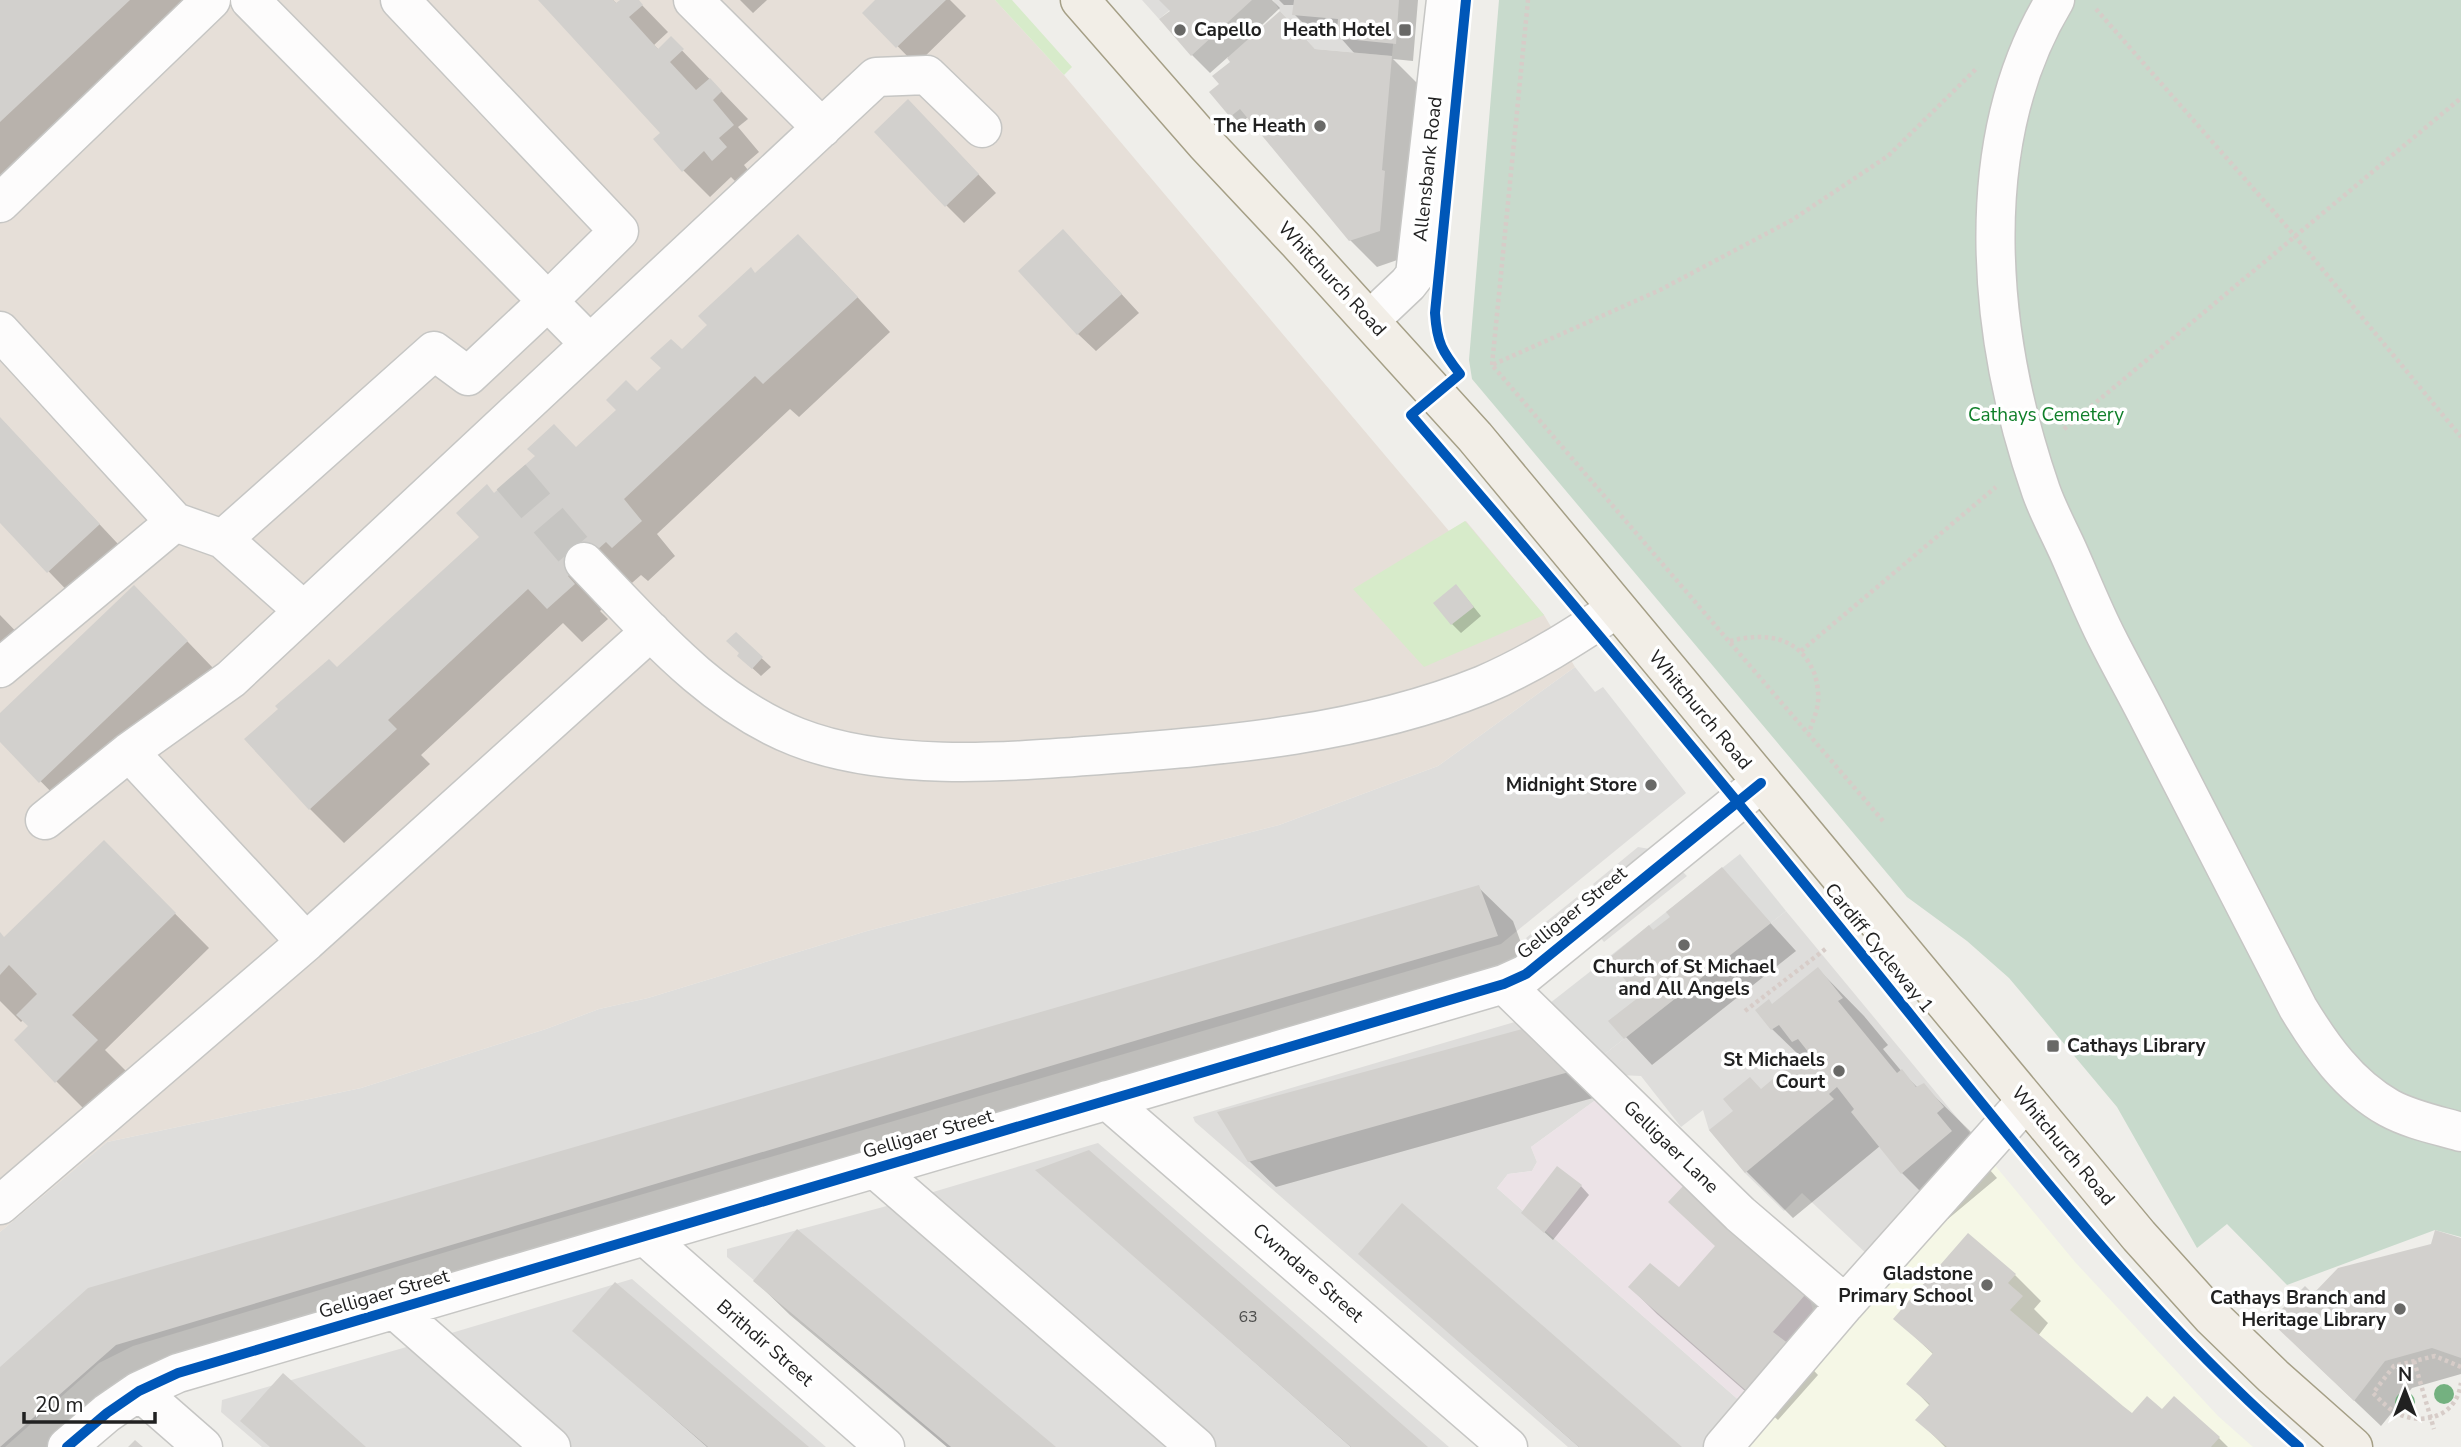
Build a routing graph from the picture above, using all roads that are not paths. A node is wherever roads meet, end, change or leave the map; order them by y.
1 (211, 0) edge
2 (250, 0) edge
3 (400, 0) edge
4 (693, 0) edge
5 (1080, 0) edge
6 (1446, 0) edge
7 (2055, 0) edge
8 (821, 128) junction
9 (982, 128) dead end
10 (0, 203) edge
11 (549, 300) junction
12 (1370, 320) junction
13 (0, 331) edge
14 (590, 344) junction
15 (175, 522) junction
16 (223, 539) junction
17 (584, 562) tunnel mouth
18 (1616, 609) junction
19 (304, 611) junction
20 (651, 631) junction
21 (0, 668) edge
22 (129, 752) junction
23 (1761, 783) junction
24 (45, 820) dead end
25 (306, 942) junction
26 (1504, 984) junction
27 (1107, 1100) junction
28 (2026, 1101) junction
29 (2461, 1132) edge
30 (874, 1168) junction
31 (0, 1205) edge
32 (646, 1237) junction
33 (1844, 1304) junction
34 (394, 1309) junction
35 (139, 1391) junction
36 (67, 1447) edge
37 (203, 1447) edge
38 (551, 1447) edge
39 (886, 1447) edge
40 (1196, 1447) edge
41 (1508, 1447) edge
42 (1723, 1447) edge
43 (2353, 1447) edge

1 - 10 street
2 - 11 street
3 - 11 street
4 - 8 street
5 - 12 main road, Whitchurch Road
6 - 12 street, Allensbank Road
7 - 29 street
8 - 9 street
8 - 14 street
11 - 14 street
11 - 16 street
12 - 18 main road, Whitchurch Road
13 - 15 street
14 - 19 street
15 - 16 street
15 - 21 street
16 - 19 street
17 - 20 street
18 - 20 street
18 - 23 main road, Whitchurch Road
19 - 22 street
20 - 25 street
22 - 24 street
22 - 25 street
23 - 26 street, Gelligaer Street
23 - 28 main road, Whitchurch Road
25 - 31 street
26 - 27 street, Gelligaer Street
26 - 33 street, Gelligaer Lane
27 - 30 street, Gelligaer Street
27 - 41 street, Cwmdare Street
28 - 33 street
28 - 43 main road, Whitchurch Road
30 - 32 street, Gelligaer Street
30 - 40 street
32 - 34 street, Gelligaer Street
32 - 39 street, Brithdir Street
33 - 42 street
34 - 35 street, Gelligaer Street
34 - 38 street
35 - 36 street, Gelligaer Street
35 - 37 street

